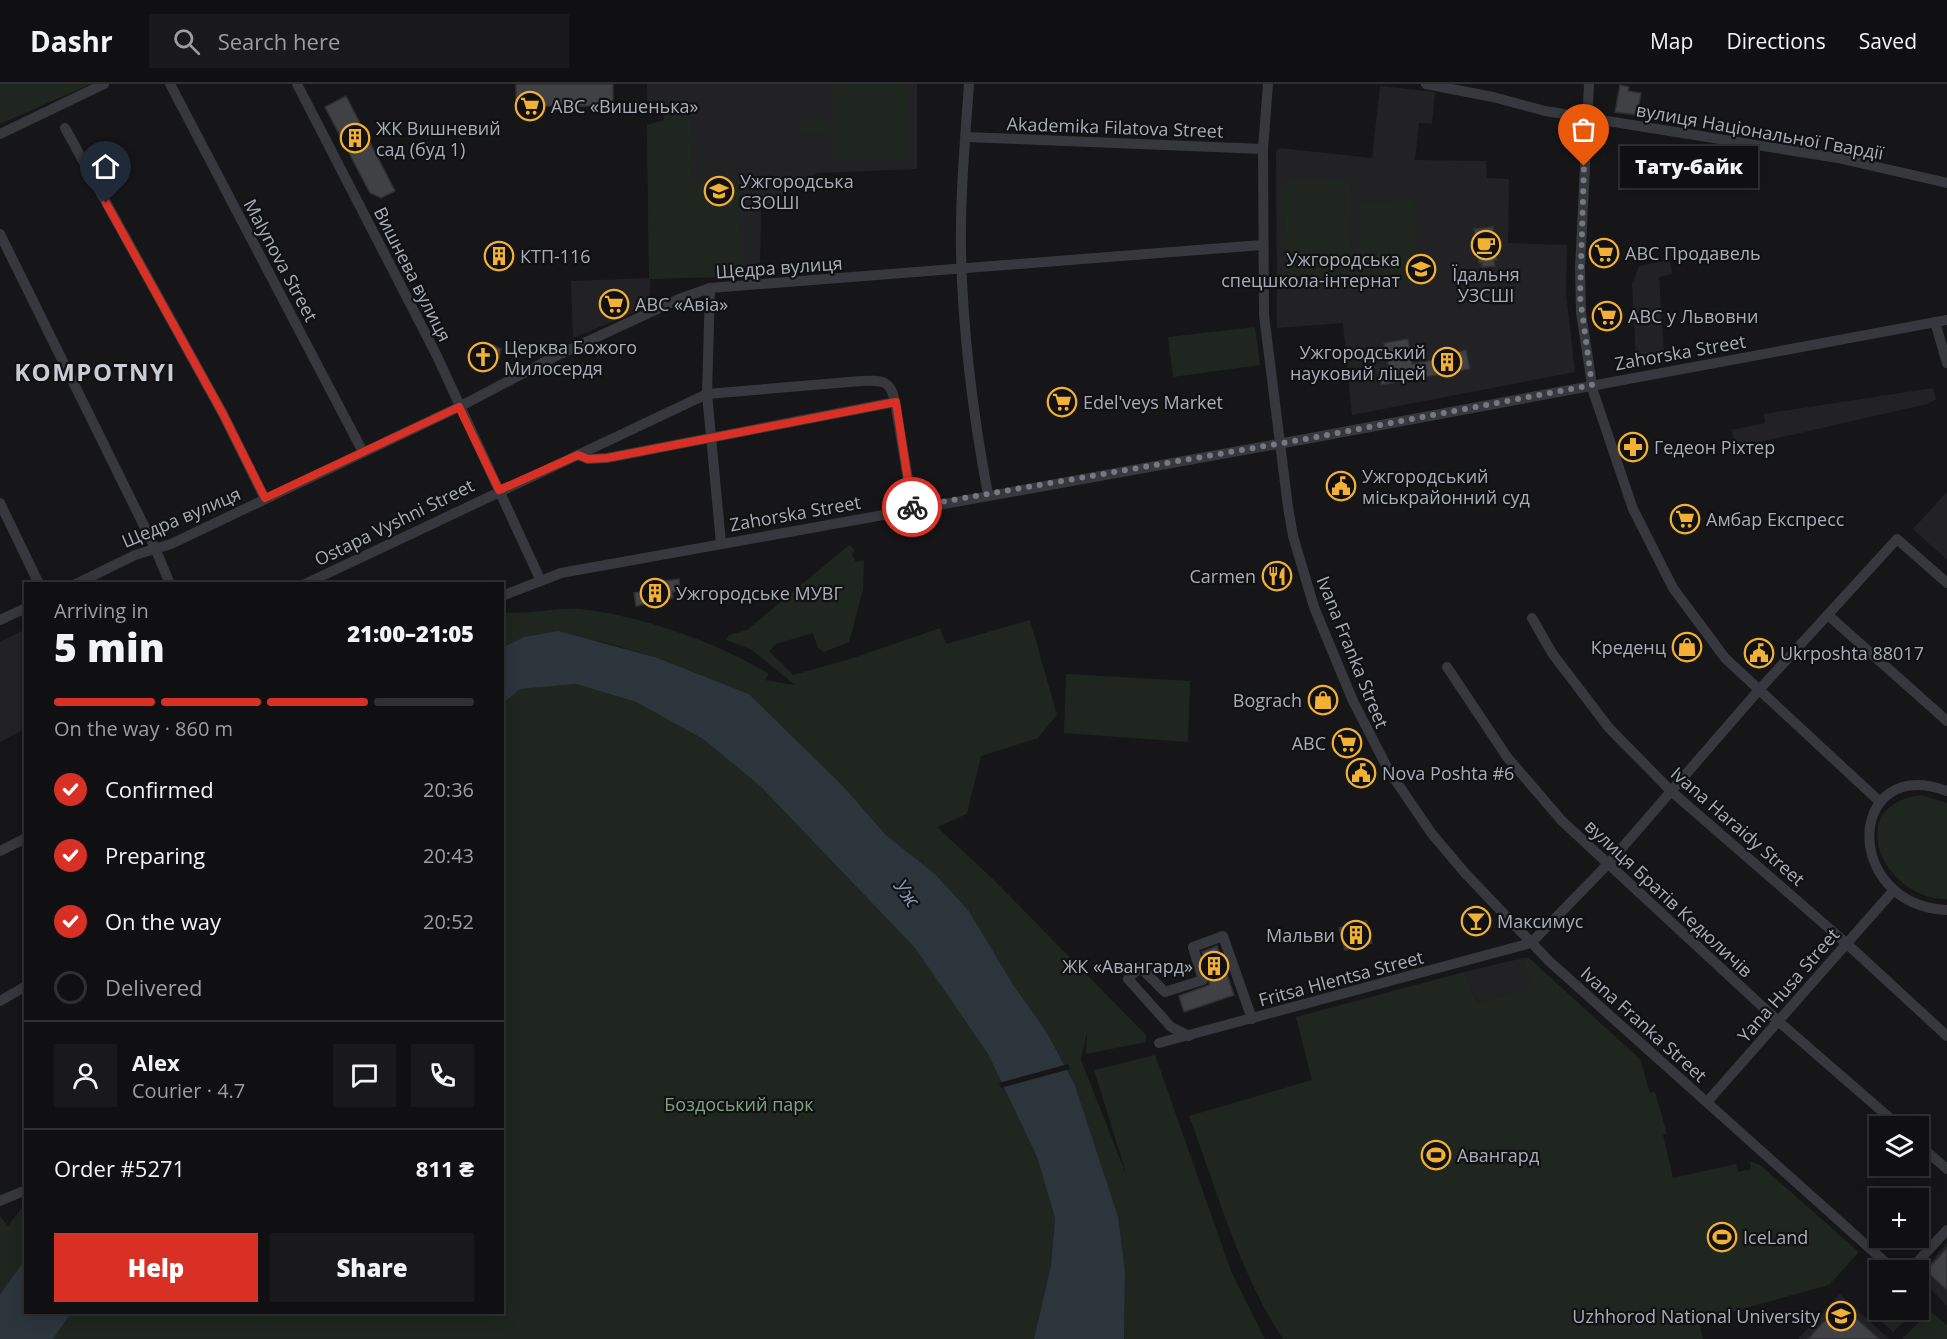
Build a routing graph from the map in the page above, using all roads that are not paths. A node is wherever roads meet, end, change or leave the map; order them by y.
1 (104, 84) edge
2 (170, 84) edge
3 (297, 84) edge
4 (969, 84) edge
5 (1268, 84) edge
6 (1426, 84) edge
7 (1589, 84) edge
8 (1586, 118) junction
9 (65, 128) dead end
10 (0, 134) edge
11 (966, 138) junction
12 (1263, 149) junction
13 (1947, 183) edge
14 (0, 234) edge
15 (1262, 245) junction
16 (962, 270) junction
17 (710, 288) junction
18 (1941, 321) edge
19 (1947, 363) edge
20 (1592, 385) junction
21 (707, 394) junction
22 (896, 402) junction
23 (459, 407) junction
24 (711, 439) junction
25 (1282, 444) junction
26 (363, 452) junction
27 (578, 455) junction
28 (499, 490) junction
29 (988, 495) junction
30 (265, 498) junction
31 (0, 503) edge
32 (913, 509) junction
33 (721, 543) junction
34 (155, 548) junction
35 (540, 579) junction
36 (38, 582) edge
37 (80, 582) edge
38 (169, 582) edge
39 (308, 582) edge
40 (1947, 583) edge
41 (504, 595) edge
42 (24, 609) edge
43 (1828, 615) junction
44 (1532, 618) dead end
45 (0, 620) edge
46 (1447, 667) dead end
47 (1758, 691) junction
48 (1947, 721) edge
49 (1671, 790) junction
50 (1947, 791) edge
51 (1879, 801) junction
52 (24, 839) edge
53 (0, 850) edge
54 (1608, 864) junction
55 (1893, 891) junction
56 (1947, 910) edge
57 (1846, 943) junction
58 (1532, 944) junction
59 (24, 987) edge
60 (0, 1001) edge
61 (1252, 1019) junction
62 (1778, 1021) junction
63 (1189, 1036) junction
64 (1947, 1036) edge
65 (1159, 1043) dead end
66 (1707, 1102) junction
67 (1887, 1116) edge
68 (1929, 1153) edge
69 (1947, 1169) edge
70 (24, 1191) edge
71 (1, 1200) edge
72 (1947, 1230) edge
73 (1883, 1260) edge
74 (1919, 1260) edge

1 - 10 street
2 - 26 street, Malynova Street
3 - 23 street, Вишнева вулиця
4 - 11 street
5 - 12 street, Ivana Franka Street
6 - 8 street, вулиця Національної Гвардії
7 - 8 street
8 - 13 street, вулиця Національної Гвардії
8 - 20 street
9 - 30 street
11 - 12 street, Akademika Filatova Street
11 - 16 street
12 - 15 street, Ivana Franka Street
14 - 34 street
15 - 16 street, Щедра вулиця
15 - 25 street, Ivana Franka Street
16 - 17 street, Щедра вулиця
16 - 29 street
17 - 21 street
17 - 23 street, Щедра вулиця
18 - 19 street
18 - 20 street, Zahorska Street
20 - 25 street, Zahorska Street
20 - 47 street
21 - 22 street
21 - 24 street
21 - 27 street, Ostapa Vyshni Street
22 - 24 street
22 - 32 street
23 - 26 street, Щедра вулиця
23 - 28 street, Вишнева вулиця
24 - 27 street
24 - 33 street
25 - 29 street, Zahorska Street
25 - 58 street, Ivana Franka Street
26 - 30 street, Щедра вулиця
27 - 28 street, Ostapa Vyshni Street
28 - 35 street, Вишнева вулиця
28 - 39 street, Ostapa Vyshni Street
29 - 32 street, Zahorska Street
30 - 34 street, Щедра вулиця
31 - 36 street
32 - 33 street, Zahorska Street
33 - 35 street, Zahorska Street
34 - 37 street, Щедра вулиця
34 - 38 street
35 - 41 street, Zahorska Street
40 - 43 street
42 - 45 street
43 - 47 street
43 - 48 street
44 - 49 street, Ivana Haraidy Street
46 - 54 street, вулиця Братів Кедюличів
47 - 49 street
47 - 51 street
49 - 54 street
49 - 57 street, Ivana Haraidy Street
50 - 51 street
51 - 55 street
52 - 53 street
54 - 58 street
54 - 62 street, вулиця Братів Кедюличів
55 - 56 street
55 - 57 street, Yana Husa Street
57 - 62 street, Yana Husa Street
57 - 64 street, Ivana Haraidy Street
58 - 61 street, Fritsa Hlentsa Street
58 - 66 street, Ivana Franka Street
59 - 60 street
61 - 63 street, Fritsa Hlentsa Street
61 - 63 street
62 - 66 street, Yana Husa Street
62 - 67 street, вулиця Братів Кедюличів
63 - 65 street, Fritsa Hlentsa Street
66 - 73 street, Ivana Franka Street
68 - 69 street
70 - 71 street
72 - 74 street

